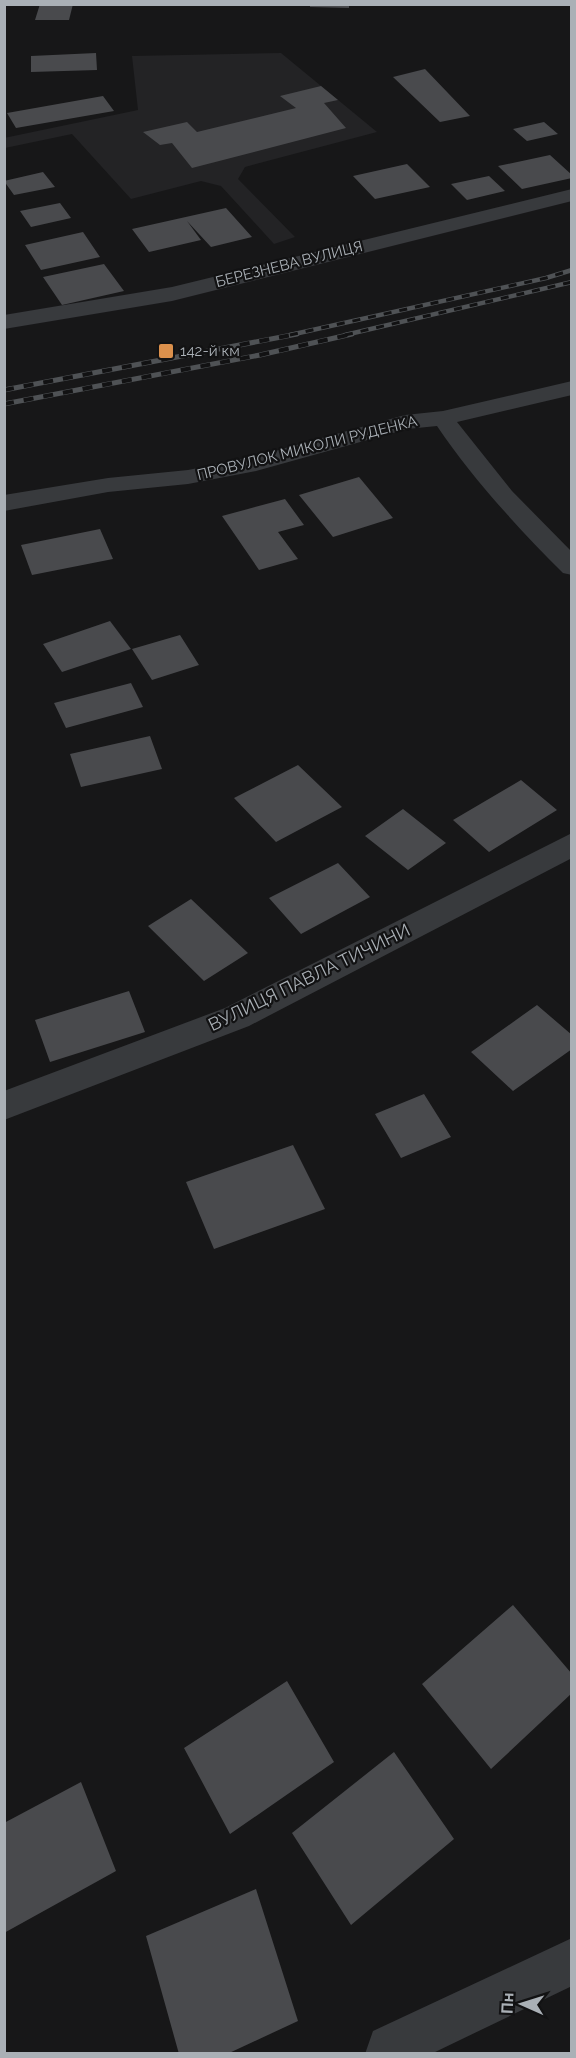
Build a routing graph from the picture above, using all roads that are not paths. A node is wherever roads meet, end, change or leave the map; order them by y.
1 (572, 195) edge
2 (4, 322) edge
3 (572, 388) edge
4 (442, 417) junction
5 (4, 503) edge
6 (572, 567) edge
7 (572, 844) edge
8 (4, 1106) edge
9 (572, 1961) edge
10 (389, 2054) edge

1 - 2 street, БЕРЕЗНЕВА ВУЛИЦЯ
3 - 4 street, ПРОВУЛОК МИКОЛИ РУДЕНКА
4 - 5 street, ПРОВУЛОК МИКОЛИ РУДЕНКА
4 - 6 street
7 - 8 street, ВУЛИЦЯ ПАВЛА ТИЧИНИ
9 - 10 street

